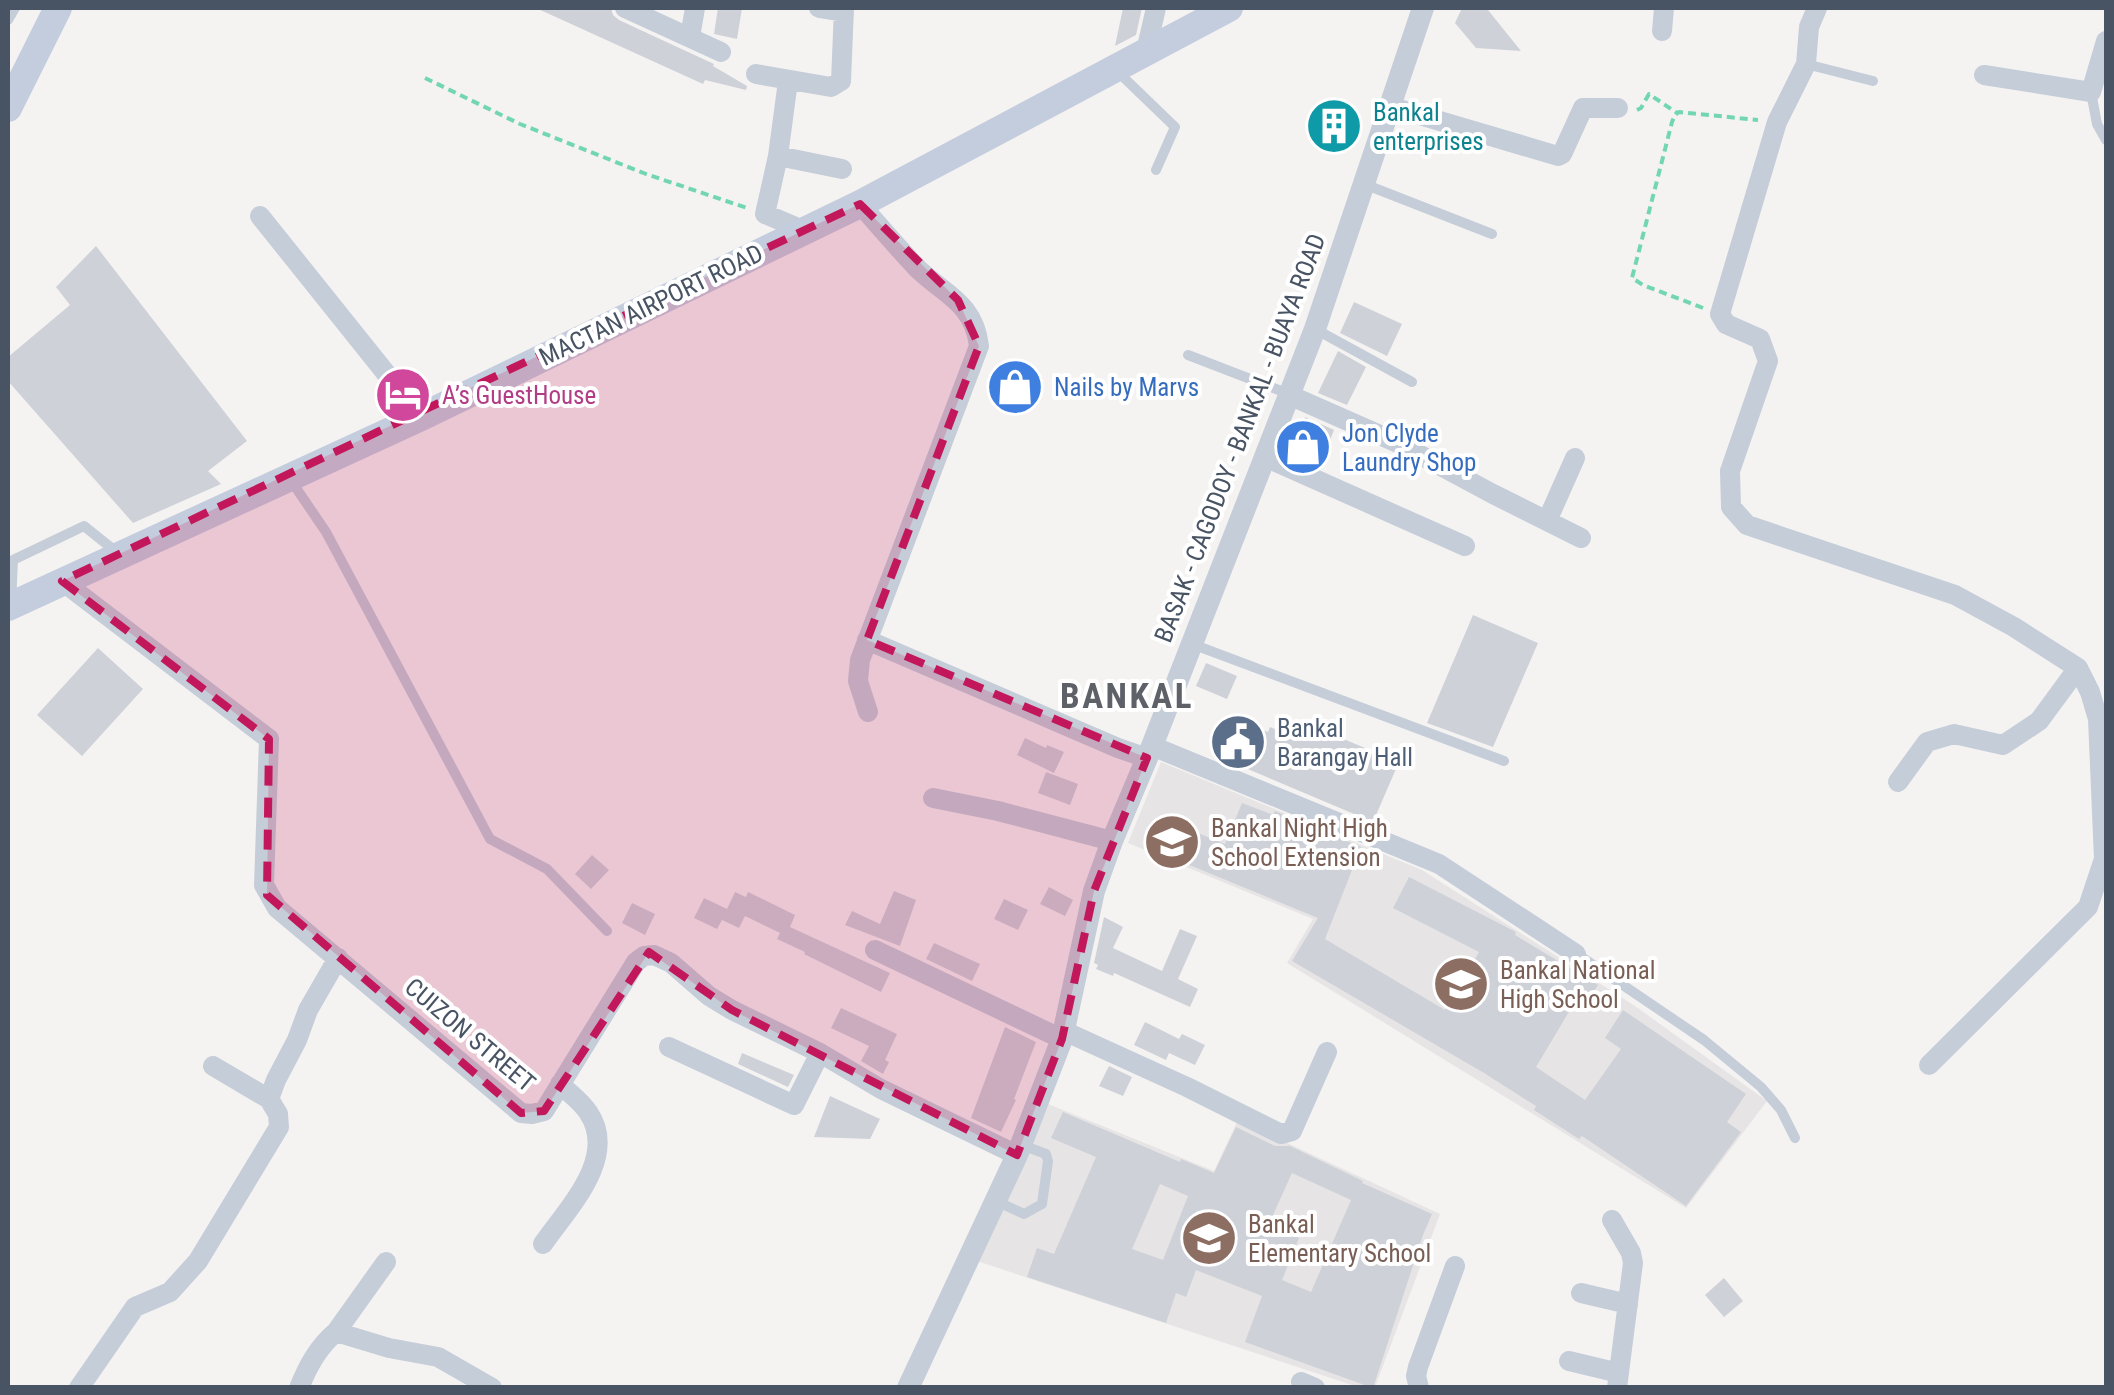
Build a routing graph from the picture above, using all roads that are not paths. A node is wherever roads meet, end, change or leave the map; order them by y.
1 (15, 8) edge
2 (58, 8) edge
3 (625, 8) edge
4 (695, 8) edge
5 (819, 8) edge
6 (1156, 8) edge
7 (1228, 8) edge
8 (1423, 8) edge
9 (1664, 8) edge
10 (1818, 8) edge
11 (844, 10) edge
12 (8, 20) edge
13 (1662, 31) dead end
14 (690, 37) junction
15 (2106, 40) edge
16 (1146, 51) junction
17 (721, 52) dead end
18 (1806, 64) junction
19 (1114, 68) junction
20 (756, 74) dead end
21 (1984, 75) dead end
22 (788, 80) junction
23 (1873, 81) dead end
24 (2091, 92) junction
25 (1389, 106) junction
26 (8, 108) edge
27 (1618, 108) road end
28 (2106, 140) edge
29 (778, 156) junction
30 (842, 168) dead end
31 (1156, 170) dead end
32 (1363, 184) junction
33 (860, 204) junction
34 (260, 216) dead end
35 (805, 231) junction
36 (1492, 234) dead end
37 (1314, 328) junction
38 (1188, 355) dead end
39 (1412, 382) dead end
40 (1290, 394) junction
41 (421, 416) junction
42 (1264, 456) junction
43 (1575, 458) dead end
44 (289, 478) junction
45 (1547, 521) junction
46 (1581, 538) dead end
47 (1464, 546) dead end
48 (120, 554) junction
49 (62, 581) junction
50 (9, 606) edge
51 (867, 640) junction
52 (1191, 644) junction
53 (2078, 668) junction
54 (868, 712) dead end
55 (2102, 718) edge
56 (1150, 752) junction
57 (1504, 762) dead end
58 (1898, 782) dead end
59 (933, 798) dead end
60 (1112, 841) junction
61 (608, 932) dead end
62 (875, 950) dead end
63 (1576, 954) joint
64 (338, 958) junction
65 (1064, 1035) junction
66 (669, 1047) dead end
67 (1327, 1052) dead end
68 (820, 1053) junction
69 (213, 1066) dead end
70 (1928, 1066) dead end
71 (560, 1084) junction
72 (269, 1099) junction
73 (1795, 1138) dead end
74 (1019, 1150) junction
75 (996, 1201) junction
76 (1612, 1220) dead end
77 (543, 1244) dead end
78 (386, 1262) dead end
79 (1456, 1266) dead end
80 (1580, 1293) dead end
81 (1628, 1304) junction
82 (336, 1332) junction
83 (1568, 1361) dead end
84 (1618, 1380) edge
85 (79, 1388) edge
86 (299, 1388) edge
87 (492, 1388) edge
88 (908, 1388) edge
89 (1418, 1388) edge

1 - 12 lane
2 - 26 main road
3 - 14 street
4 - 14 street
5 - 11 street
6 - 16 street
7 - 16 main road, MACTAN AIRPORT ROAD
8 - 25 street, BASAK - CAGODOY - BANKAL - BUAYA ROAD
9 - 13 street
10 - 18 street
11 - 22 street
14 - 17 street
15 - 24 street
16 - 19 main road, MACTAN AIRPORT ROAD
18 - 23 lane
18 - 53 street
19 - 31 lane
19 - 33 main road, MACTAN AIRPORT ROAD
20 - 22 street
21 - 24 street
22 - 29 street
24 - 28 lane
25 - 27 street
25 - 32 street, BASAK - CAGODOY - BANKAL - BUAYA ROAD
29 - 30 street
29 - 35 street
32 - 36 lane
32 - 37 street, BASAK - CAGODOY - BANKAL - BUAYA ROAD
33 - 35 main road, MACTAN AIRPORT ROAD
33 - 51 street
34 - 41 street
35 - 41 main road, MACTAN AIRPORT ROAD
37 - 39 lane
37 - 40 street, BASAK - CAGODOY - BANKAL - BUAYA ROAD
38 - 40 lane
40 - 42 street, BASAK - CAGODOY - BANKAL - BUAYA ROAD
40 - 45 street
41 - 44 main road, MACTAN AIRPORT ROAD
42 - 47 street
42 - 52 street, BASAK - CAGODOY - BANKAL - BUAYA ROAD
43 - 45 street
44 - 48 main road, MACTAN AIRPORT ROAD
44 - 61 lane
45 - 46 street
48 - 49 main road, MACTAN AIRPORT ROAD
48 - 50 lane
49 - 50 main road, MACTAN AIRPORT ROAD
49 - 64 street, CUIZON STREET
51 - 54 street
51 - 56 street
52 - 56 street, BASAK - CAGODOY - BANKAL - BUAYA ROAD
52 - 57 lane
53 - 55 street
53 - 58 street
55 - 70 street
56 - 60 street, BASAK - CAGODOY - BANKAL - BUAYA ROAD
56 - 63 street
59 - 60 street
60 - 65 street, BASAK - CAGODOY - BANKAL - BUAYA ROAD
62 - 65 street
63 - 73 lane
64 - 71 street, CUIZON STREET
64 - 72 street
65 - 67 street
65 - 74 street, BASAK - CAGODOY - BANKAL - BUAYA ROAD
66 - 68 street
68 - 71 street, CUIZON STREET
68 - 74 street, CUIZON STREET
69 - 72 street
71 - 77 street
72 - 85 street
74 - 75 street, BASAK - CAGODOY - BANKAL - BUAYA ROAD
74 - 75 lane
75 - 88 street, BASAK - CAGODOY - BANKAL - BUAYA ROAD
76 - 81 street
78 - 82 street
79 - 89 street
80 - 81 street
81 - 84 street
82 - 86 street
82 - 87 street
83 - 84 street

